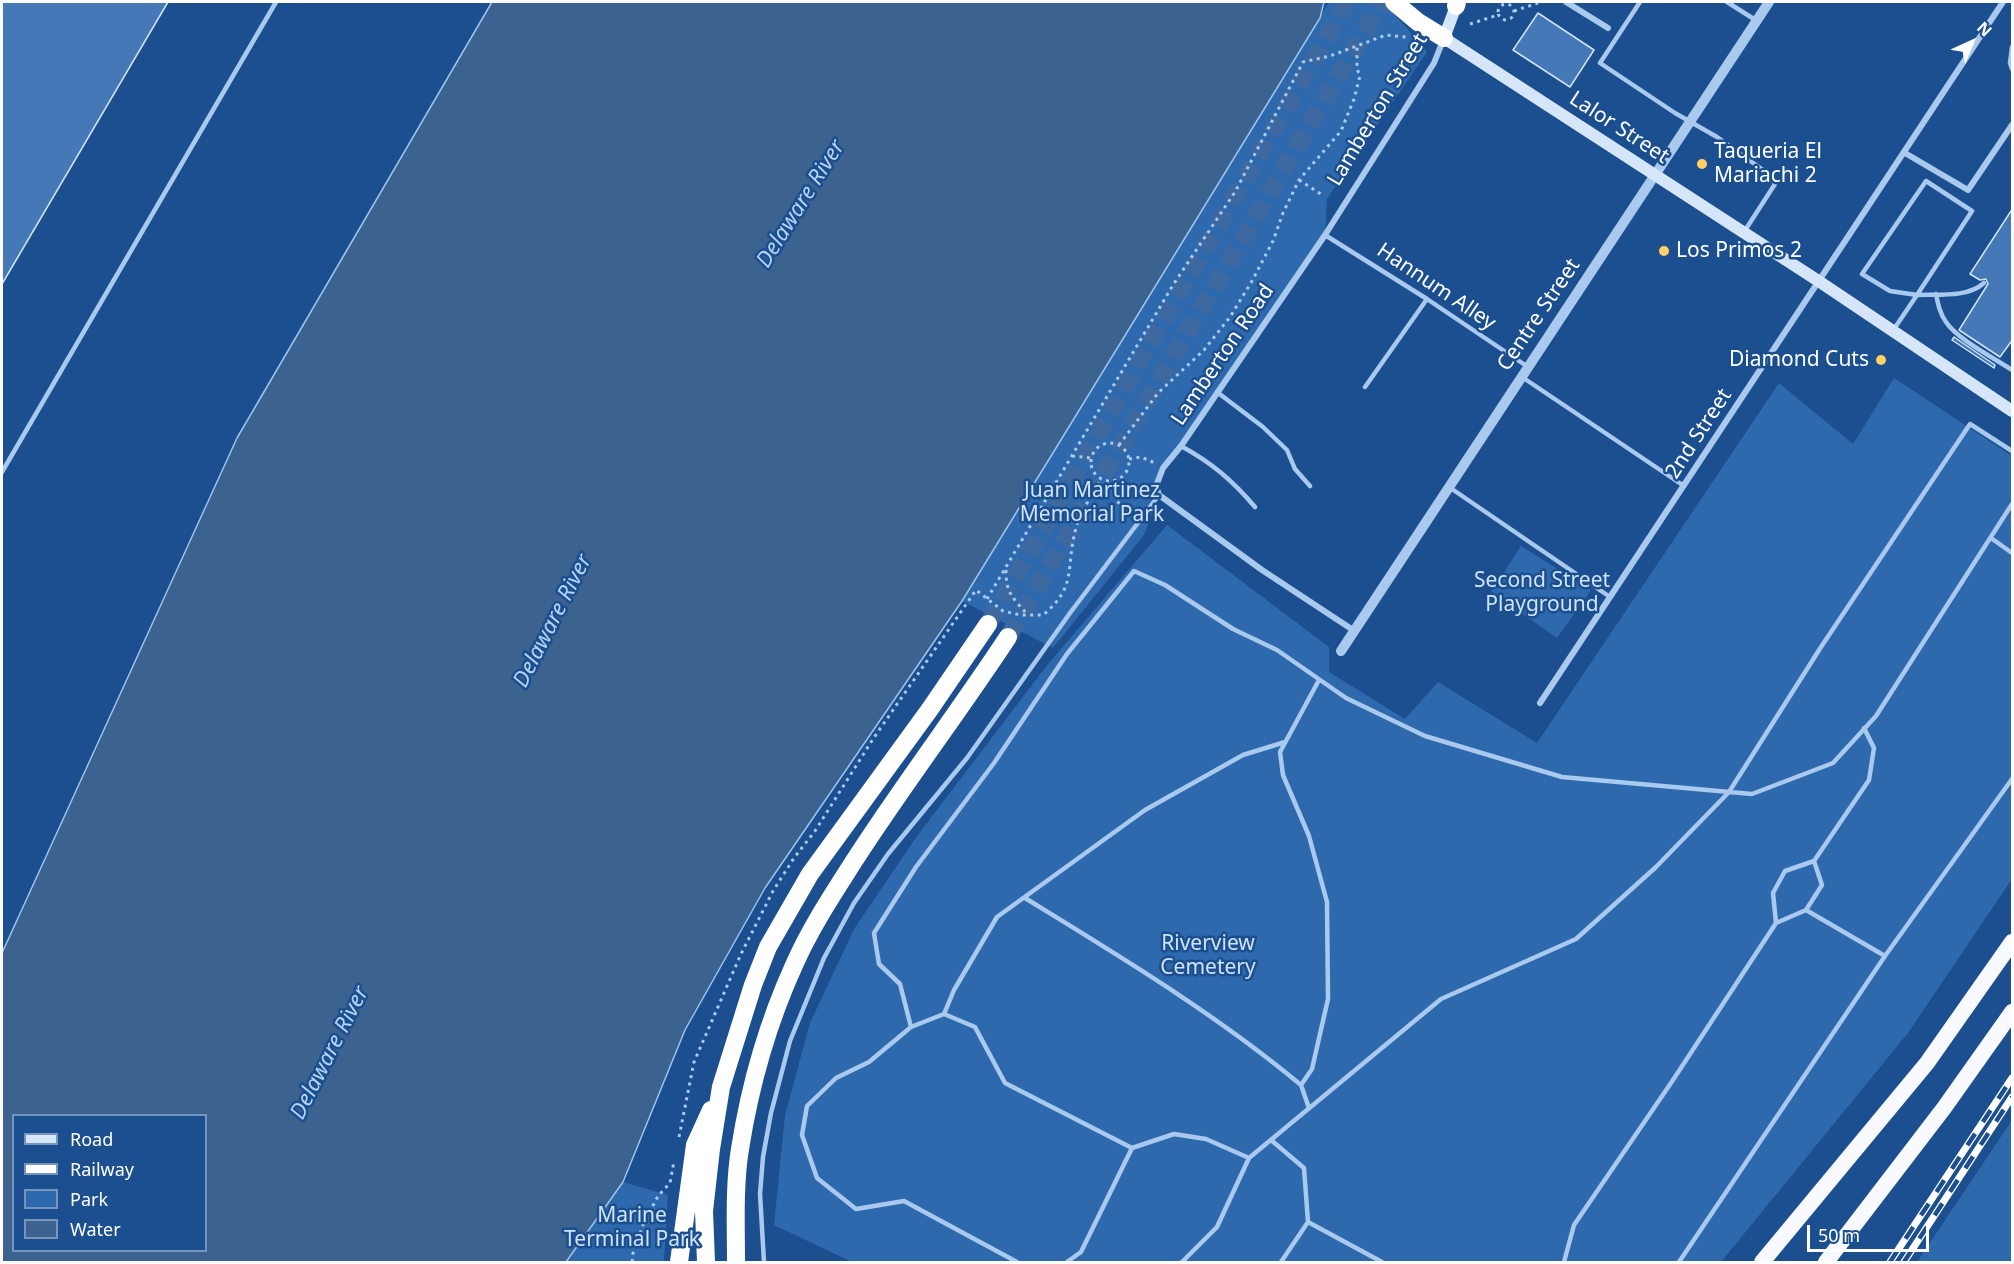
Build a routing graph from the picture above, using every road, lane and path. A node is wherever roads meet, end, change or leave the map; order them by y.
1 (276, 2) edge
2 (1394, 2) edge
3 (1541, 2) edge
4 (1566, 2) edge
5 (1640, 2) edge
6 (1727, 2) edge
7 (1769, 2) edge
8 (2003, 2) edge
9 (1457, 3) edge
10 (1514, 11) junction
11 (1498, 15) junction
12 (1757, 21) junction
13 (1470, 24) dead end
14 (1608, 28) dead end
15 (1406, 38) dead end
16 (1444, 38) junction
17 (1357, 47) junction
18 (2013, 47) edge
19 (2013, 69) edge
20 (1689, 121) junction
21 (2013, 125) edge
22 (1905, 153) junction
23 (1656, 175) junction
24 (1299, 180) junction
25 (1324, 196) dead end
26 (1743, 233) junction
27 (1325, 235) junction
28 (1820, 282) junction
29 (1984, 283) dead end
30 (1936, 294) junction
31 (1917, 295) junction
32 (1427, 299) junction
33 (1893, 331) junction
34 (2013, 370) edge
35 (1525, 372) junction
36 (1365, 387) dead end
37 (1217, 392) junction
38 (2013, 411) edge
39 (1119, 445) junction
40 (1180, 446) junction
41 (2013, 452) edge
42 (1072, 456) junction
43 (1091, 458) junction
44 (1129, 459) junction
45 (1155, 463) dead end
46 (2, 472) edge
47 (1101, 479) junction
48 (1116, 480) junction
49 (1310, 486) dead end
50 (1449, 486) junction
51 (1684, 486) junction
52 (1159, 495) junction
53 (1154, 501) junction
54 (2013, 504) edge
55 (1255, 507) dead end
56 (1990, 538) junction
57 (2013, 553) edge
58 (1006, 570) junction
59 (1610, 597) junction
60 (987, 599) junction
61 (1028, 614) junction
62 (988, 624) tunnel mouth
63 (1353, 630) junction
64 (1008, 637) tunnel mouth
65 (1341, 651) dead end
66 (1319, 680) junction
67 (1540, 703) dead end
68 (1864, 728) junction
69 (1285, 742) junction
70 (2013, 779) edge
71 (1729, 792) junction
72 (1814, 861) junction
73 (1025, 898) junction
74 (1806, 910) junction
75 (1776, 923) junction
76 (2013, 942) edge
77 (1885, 957) junction
78 (2013, 1012) edge
79 (944, 1014) junction
80 (911, 1026) junction
81 (1301, 1085) junction
82 (722, 1087) junction
83 (1309, 1108) junction
84 (678, 1139) dead end
85 (1271, 1140) junction
86 (1132, 1148) junction
87 (1249, 1158) junction
88 (674, 1161) dead end
89 (1308, 1222) junction
90 (632, 1263) edge
91 (679, 1263) edge
92 (706, 1263) edge
93 (736, 1263) edge
94 (764, 1263) edge
95 (1017, 1263) edge
96 (1067, 1263) edge
97 (1182, 1263) edge
98 (1281, 1263) edge
99 (1382, 1263) edge
100 (1564, 1263) edge
101 (1678, 1263) edge
102 (1762, 1263) edge
103 (1826, 1263) edge

1 - 46 lane
2 - 16 highway
3 - 10 path
4 - 14 street
5 - 20 lane
6 - 12 lane
7 - 12 street, Centre Street
8 - 22 street, 2nd Street
9 - 16 main road, Lamberton Street
10 - 11 path
10 - 11 path
11 - 13 path
12 - 20 street, Centre Street
15 - 17 path
16 - 23 main road, Lalor Street
16 - 27 street, Lamberton Street
17 - 24 path
17 - 42 path
18 - 19 lane
20 - 23 street, Centre Street
20 - 26 lane
21 - 22 street
22 - 28 street, 2nd Street
23 - 26 main road, Lalor Street
23 - 35 street, Centre Street
24 - 25 path
24 - 39 path
26 - 28 main road, Lalor Street
27 - 32 lane, Hannum Alley
27 - 37 street, Lamberton Road
28 - 33 main road, Lalor Street
28 - 51 street, 2nd Street
29 - 30 lane
30 - 31 lane
30 - 34 lane
31 - 31 lane
31 - 33 lane
32 - 35 lane, Hannum Alley
32 - 36 lane
33 - 38 main road, Lalor Street
35 - 50 street, Centre Street
35 - 51 lane, Hannum Alley
37 - 40 street, Lamberton Road
37 - 49 lane
39 - 43 path
39 - 44 path
40 - 52 street, Lamberton Road
40 - 55 lane
41 - 71 lane
42 - 43 path
42 - 58 path
43 - 47 path
44 - 45 path
44 - 48 path
47 - 48 path
47 - 61 path
48 - 53 path
50 - 59 lane
50 - 63 street, Centre Street
51 - 59 street, 2nd Street
52 - 53 lane
52 - 63 street
53 - 94 lane
54 - 56 lane
56 - 57 lane
56 - 68 lane
58 - 60 path
58 - 61 path
59 - 67 street, 2nd Street
60 - 61 path
60 - 84 path
62 - 82 highway
63 - 65 street, Centre Street
64 - 93 highway
66 - 69 lane
66 - 71 lane
66 - 80 lane
68 - 71 lane
68 - 72 lane
69 - 73 lane
69 - 81 lane
70 - 77 lane
71 - 83 lane
72 - 74 lane
72 - 75 lane
73 - 79 lane
73 - 81 lane
74 - 75 lane
74 - 77 lane
75 - 100 lane
76 - 102 highway
77 - 101 lane
78 - 103 highway
79 - 80 lane
79 - 86 lane
80 - 95 lane
81 - 83 lane
82 - 91 highway
82 - 92 highway
83 - 85 lane
85 - 87 lane
85 - 89 lane
86 - 87 lane
86 - 96 lane
87 - 97 lane
88 - 90 path
89 - 98 lane
89 - 99 lane

